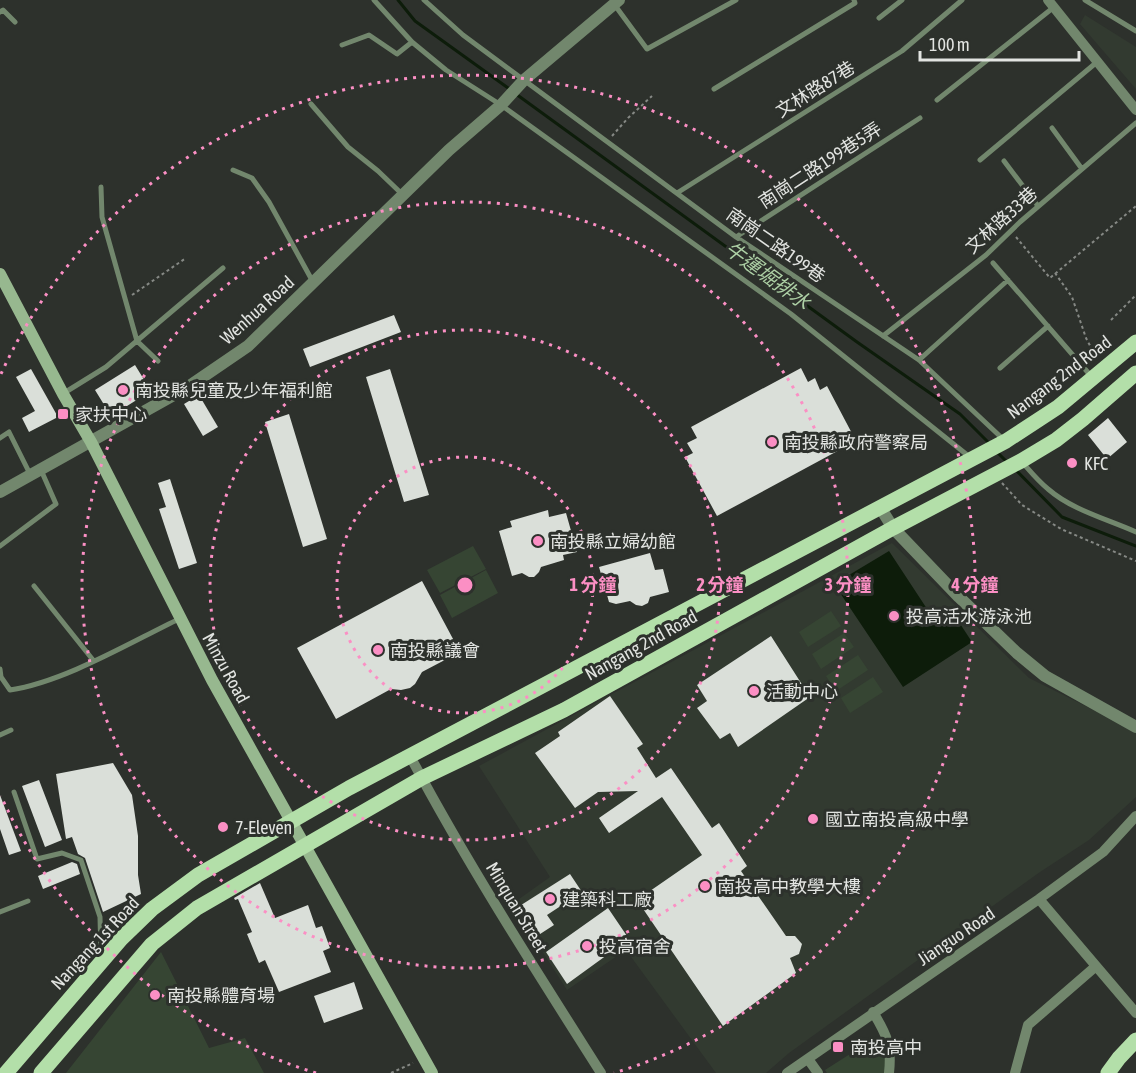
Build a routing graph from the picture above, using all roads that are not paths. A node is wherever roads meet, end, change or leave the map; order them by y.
1 (374, 0) edge
2 (424, 0) edge
3 (736, 0) edge
4 (854, 0) edge
5 (902, 0) edge
6 (962, 0) edge
7 (1084, 0) edge
8 (616, 2) edge
9 (1051, 4) edge
10 (0, 12) edge
11 (879, 18) dead end
12 (15, 22) dead end
13 (1136, 31) edge
14 (412, 42) junction
15 (342, 45) dead end
16 (1098, 61) junction
17 (524, 80) junction
18 (714, 89) dead end
19 (937, 100) dead end
20 (311, 104) dead end
21 (501, 105) junction
22 (1136, 110) edge
23 (920, 118) dead end
24 (1136, 123) edge
25 (1052, 128) dead end
26 (980, 159) dead end
27 (1004, 161) dead end
28 (1082, 169) junction
29 (233, 170) dead end
30 (101, 187) dead end
31 (677, 193) junction
32 (404, 196) junction
33 (1038, 206) junction
34 (736, 237) junction
35 (993, 263) dead end
36 (223, 268) dead end
37 (0, 274) edge
38 (1008, 280) junction
39 (314, 283) junction
40 (1048, 326) junction
41 (883, 336) junction
42 (137, 341) junction
43 (1136, 342) edge
44 (918, 360) junction
45 (158, 361) dead end
46 (1000, 368) dead end
47 (1098, 373) junction
48 (1136, 373) edge
49 (63, 394) junction
50 (0, 438) edge
51 (91, 441) junction
52 (1006, 441) junction
53 (972, 459) junction
54 (1021, 461) junction
55 (35, 471) junction
56 (0, 492) edge
57 (880, 507) junction
58 (893, 528) junction
59 (1136, 532) edge
60 (0, 546) edge
61 (34, 586) dead end
62 (179, 619) junction
63 (93, 660) junction
64 (0, 669) edge
65 (1136, 727) edge
66 (11, 730) dead end
67 (0, 735) edge
68 (410, 756) junction
69 (422, 778) junction
70 (14, 792) dead end
71 (1136, 816) edge
72 (291, 821) junction
73 (304, 846) junction
74 (1039, 899) junction
75 (28, 901) dead end
76 (0, 912) edge
77 (101, 963) junction
78 (1095, 967) junction
79 (873, 1012) junction
80 (1136, 1013) edge
81 (1136, 1040) edge
82 (808, 1059) junction
83 (6, 1073) edge
84 (41, 1073) edge
85 (432, 1073) edge
86 (601, 1073) edge
87 (787, 1073) edge
88 (818, 1073) edge
89 (889, 1073) edge
90 (1015, 1073) edge
91 (1108, 1073) edge

1 - 14 lane
2 - 17 lane, 南崗二路199巷
3 - 8 lane
4 - 18 lane
5 - 11 lane
6 - 31 lane, 文林路87巷
7 - 13 lane
8 - 17 street
9 - 16 street
9 - 19 lane
10 - 12 lane
14 - 15 lane
14 - 21 lane
16 - 22 street
16 - 26 lane
17 - 21 street, Wenhua Road
17 - 31 lane, 南崗二路199巷
20 - 32 lane
21 - 32 street, Wenhua Road
21 - 53 lane
23 - 34 lane, 南崗二路199巷5弄
24 - 28 lane, 文林路33巷
25 - 28 lane
27 - 33 lane
28 - 33 lane, 文林路33巷
29 - 39 lane
30 - 42 lane
31 - 34 lane, 南崗二路199巷
32 - 39 street, Wenhua Road
33 - 41 lane, 文林路33巷
34 - 41 lane, 南崗二路199巷
35 - 38 lane
36 - 42 lane
37 - 49 main road, Minzu Road
38 - 40 lane
38 - 44 lane
39 - 51 street, Wenhua Road
40 - 46 lane
40 - 47 lane
41 - 44 lane, 南崗二路199巷
42 - 45 lane
42 - 49 lane
43 - 47 main road, Nangang 2nd Road
44 - 52 lane, 南崗二路199巷
47 - 52 main road, Nangang 2nd Road
48 - 54 main road
49 - 51 main road, Minzu Road
50 - 55 lane
51 - 55 street, Wenhua Road
51 - 62 main road, Minzu Road
52 - 53 main road, Nangang 2nd Road
53 - 57 main road, Nangang 2nd Road
54 - 58 main road, Nangang 2nd Road
54 - 59 lane
55 - 56 street, Wenhua Road
55 - 60 lane
57 - 58 street
57 - 68 main road, Nangang 2nd Road
58 - 65 street
58 - 69 main road, Nangang 2nd Road
61 - 63 lane
62 - 63 lane
62 - 72 main road, Minzu Road
63 - 64 lane
66 - 67 lane
68 - 69 street, Minquan Street
68 - 72 main road, Nangang 2nd Road
69 - 73 main road, Nangang 2nd Road
69 - 86 street, Minquan Street
70 - 77 lane
71 - 74 street, Jianguo Road
72 - 73 main road, Minzu Road
72 - 77 main road, Nangang 1st Road
73 - 84 main road
73 - 85 main road, Minzu Road
74 - 78 street
74 - 79 street, Jianguo Road
75 - 76 lane
77 - 83 main road, Nangang 1st Road
78 - 80 street
78 - 90 street
79 - 82 street, Jianguo Road
79 - 89 street
81 - 91 main road
82 - 87 street, Jianguo Road
82 - 88 street

